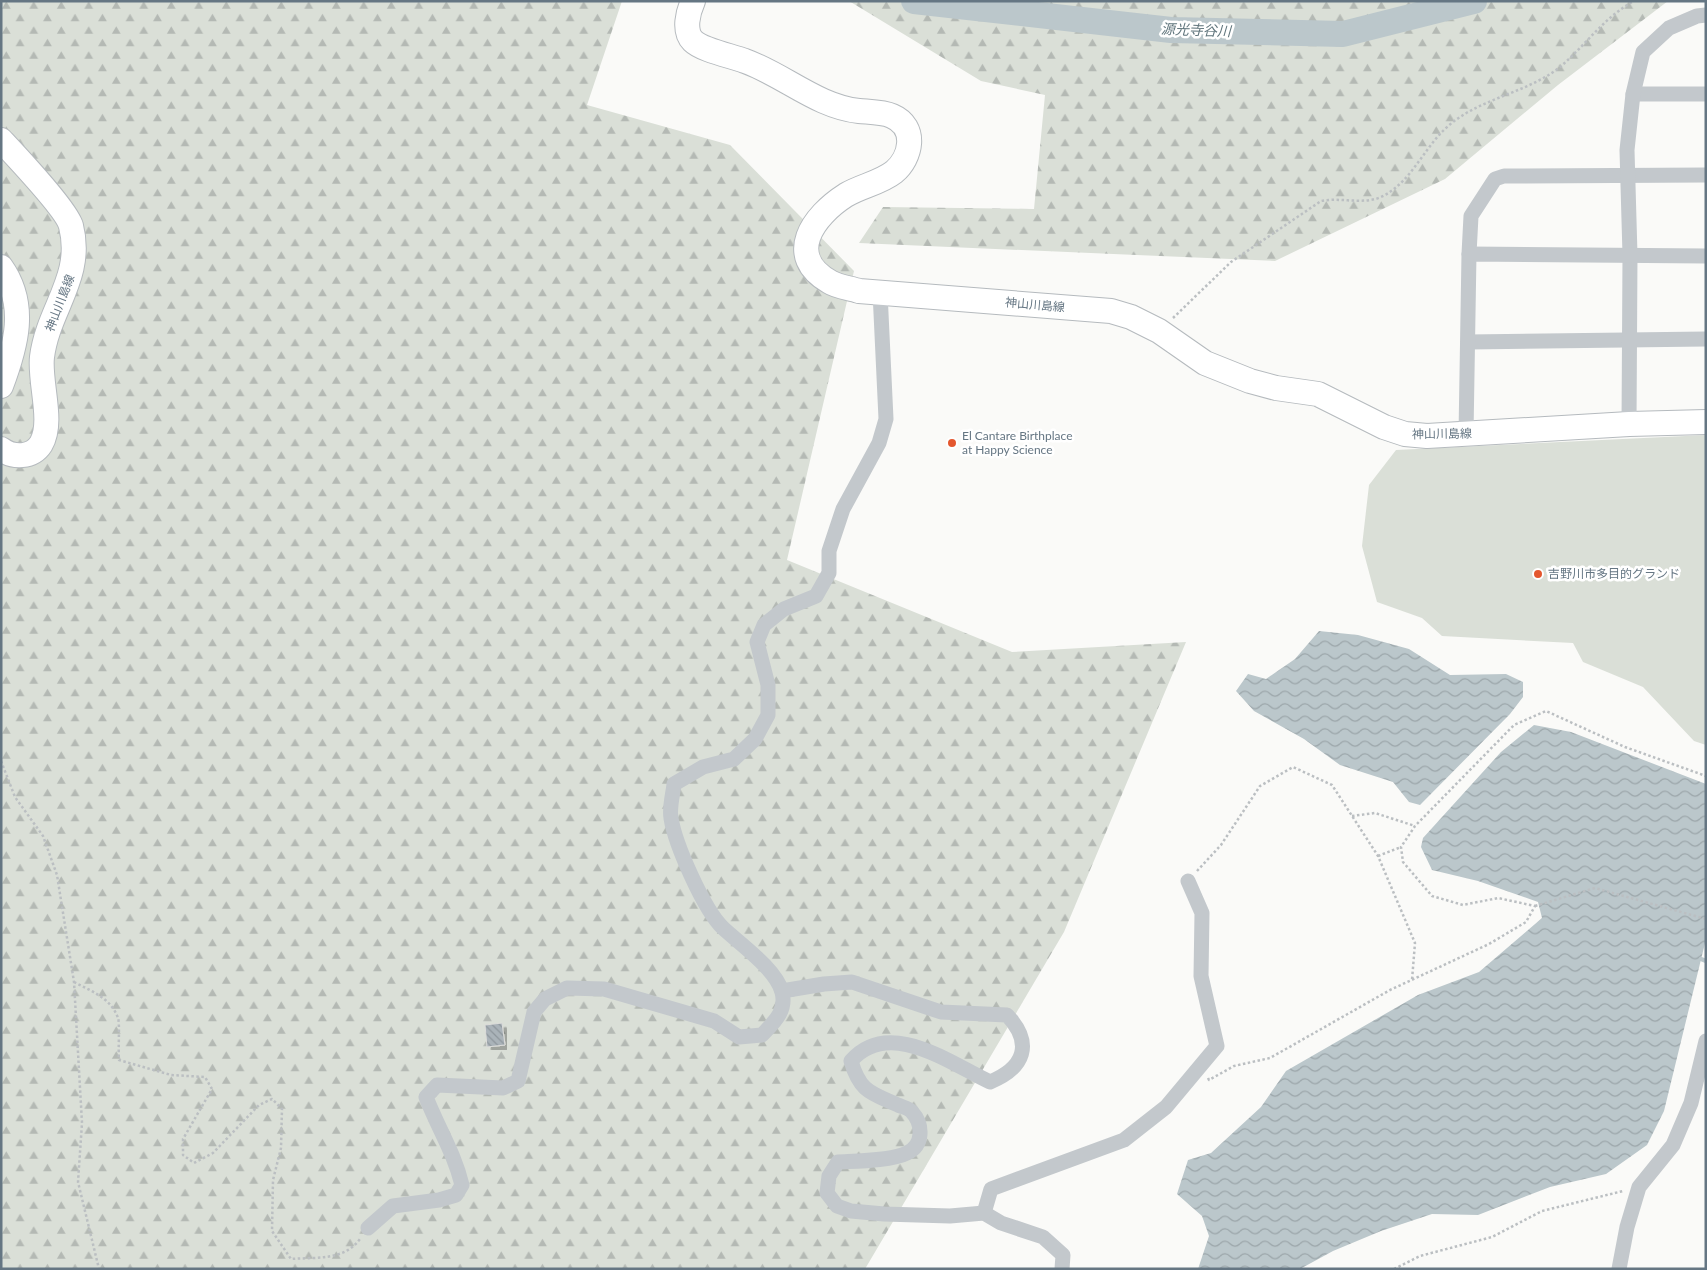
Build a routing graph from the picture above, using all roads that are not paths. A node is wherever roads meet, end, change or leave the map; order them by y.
1 (693, 1) edge
2 (1706, 15) edge
3 (1633, 94) junction
4 (1706, 94) edge
5 (1, 140) edge
6 (1706, 175) edge
7 (1628, 176) junction
8 (1468, 254) junction
9 (1630, 255) junction
10 (1706, 256) edge
11 (1, 267) edge
12 (880, 292) junction
13 (1706, 339) edge
14 (1628, 341) junction
15 (1468, 342) junction
16 (1, 386) edge
17 (1706, 422) edge
18 (1629, 424) junction
19 (1466, 434) junction
20 (1, 449) edge
21 (1188, 881) road end
22 (782, 991) junction
23 (1706, 1041) edge
24 (984, 1213) junction
25 (368, 1228) road end
26 (1062, 1269) edge
27 (1619, 1269) edge

1 - 12 main road, 神山川島線
2 - 3 street
3 - 4 street
3 - 7 street
5 - 20 main road, 神山川島線
6 - 7 street
7 - 8 street
7 - 9 street
8 - 9 street
8 - 15 street
9 - 10 street
9 - 14 street
11 - 16 main road
12 - 19 main road, 神山川島線
12 - 22 street
13 - 14 street
14 - 15 street
14 - 18 street
15 - 19 street
17 - 18 main road, 神山川島線
18 - 19 main road, 神山川島線
21 - 24 street
22 - 24 street
22 - 25 street
23 - 27 street
24 - 26 street

